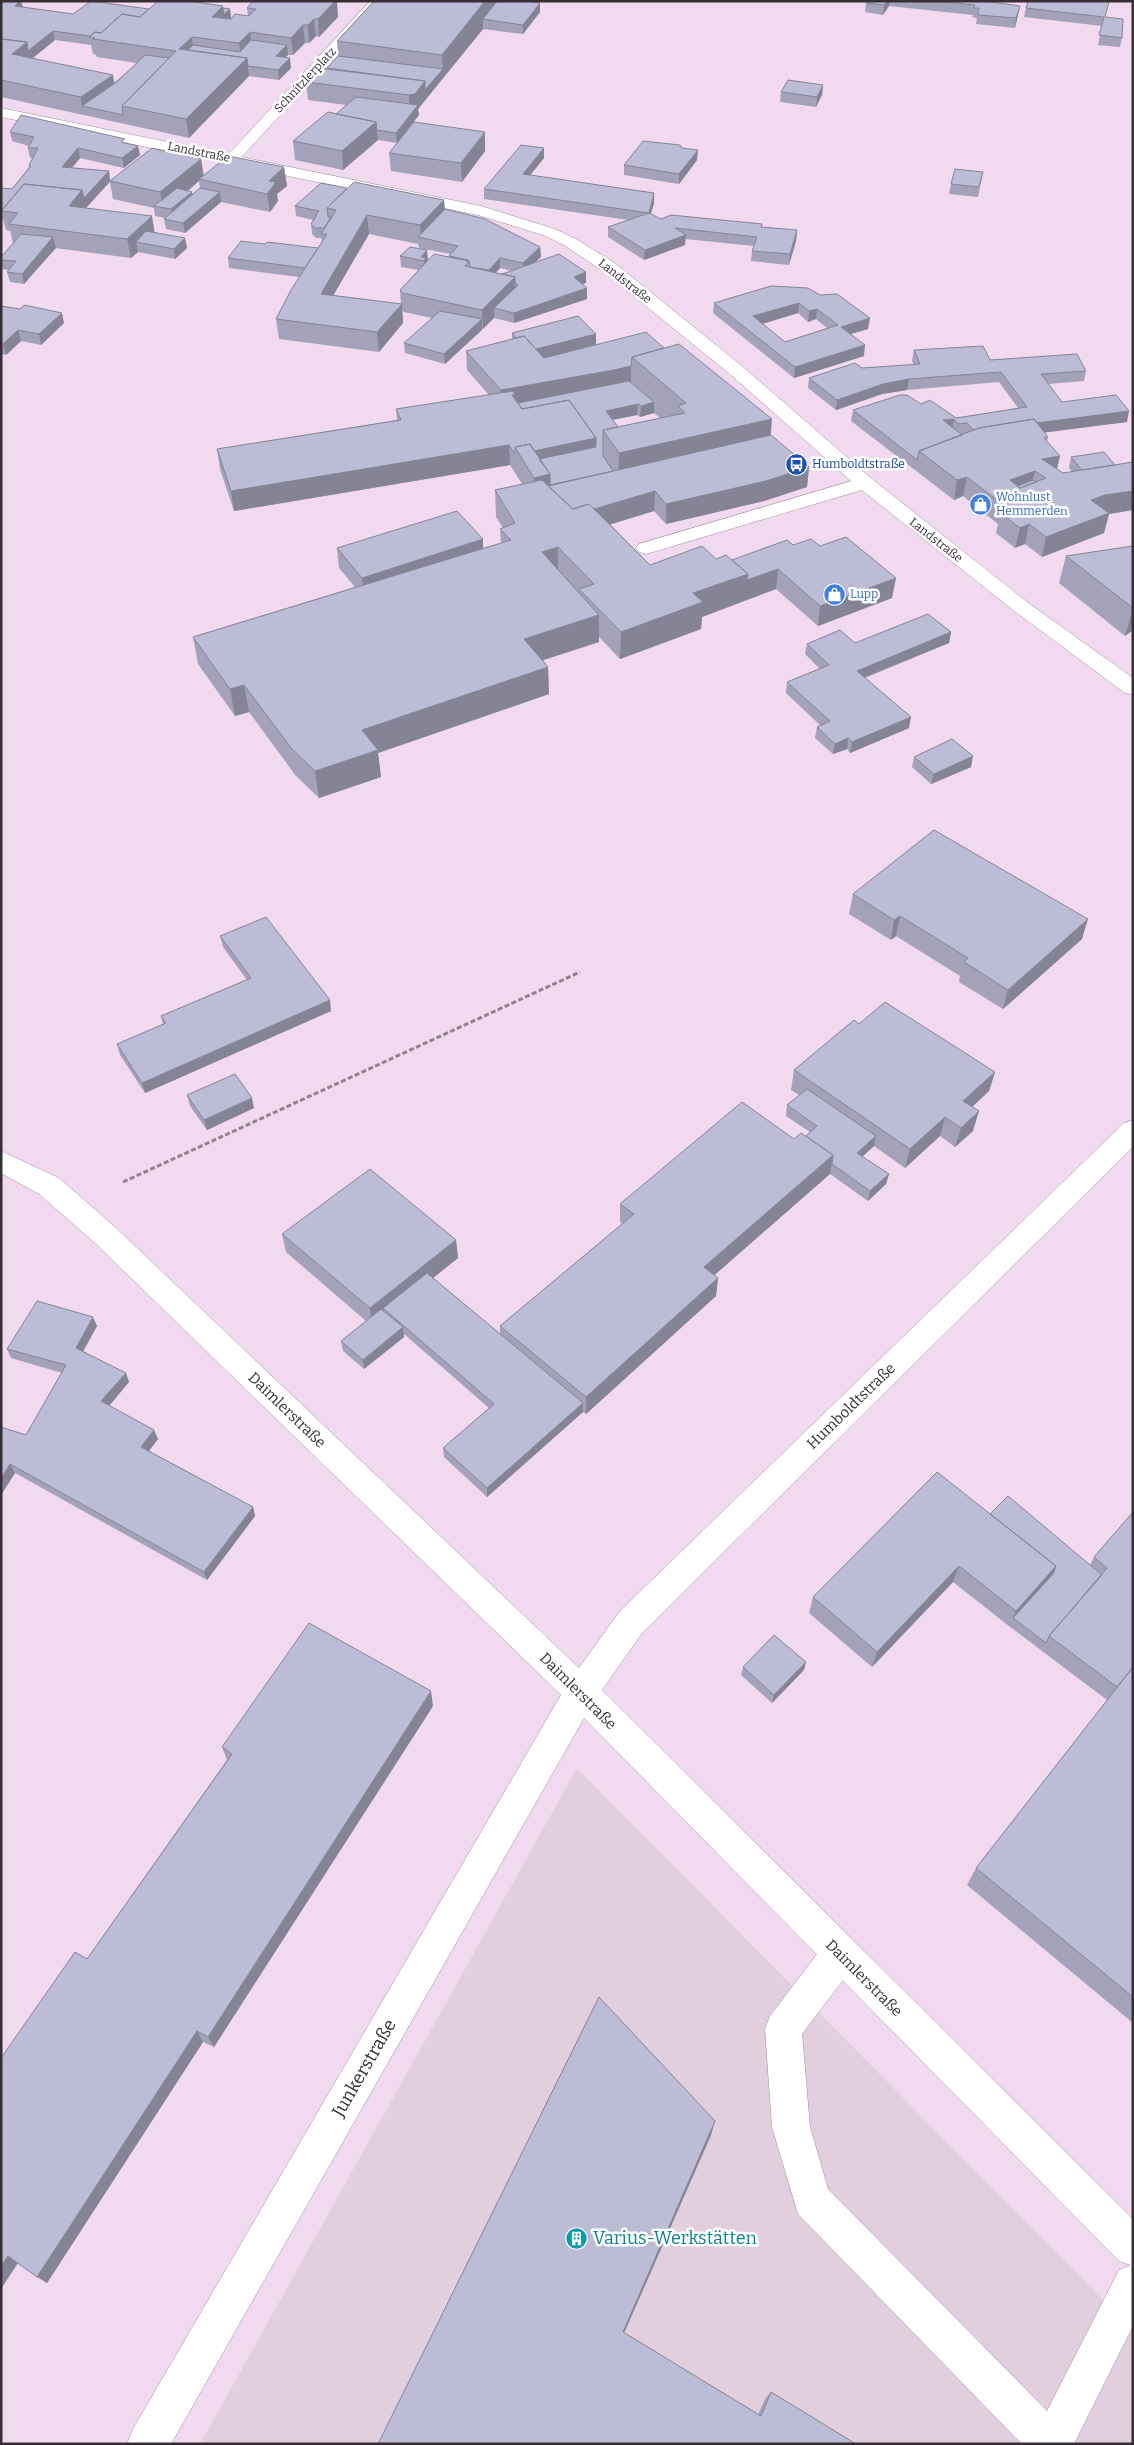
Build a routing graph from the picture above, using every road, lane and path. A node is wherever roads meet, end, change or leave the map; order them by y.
1 (378, 1) edge
2 (1, 112) edge
3 (232, 159) junction
4 (865, 483) junction
5 (646, 548) dead end
6 (1133, 688) edge
7 (580, 972) dead end
8 (1133, 1130) edge
9 (1, 1161) edge
10 (72, 1205) junction
11 (581, 1692) junction
12 (840, 1954) junction
13 (1133, 2247) edge
14 (1133, 2284) edge
15 (148, 2444) edge
16 (1052, 2444) edge

1 - 3 street, Schnitzlerplatz
2 - 3 street, Landstraße
3 - 4 street, Landstraße
4 - 5 street
4 - 6 street, Landstraße
7 - 10 path
8 - 11 street, Humboldtstraße
9 - 10 street, Daimlerstraße
10 - 11 street, Daimlerstraße
11 - 12 street, Daimlerstraße
11 - 15 street, Junkerstraße
12 - 13 street, Daimlerstraße
12 - 16 street
14 - 16 street

